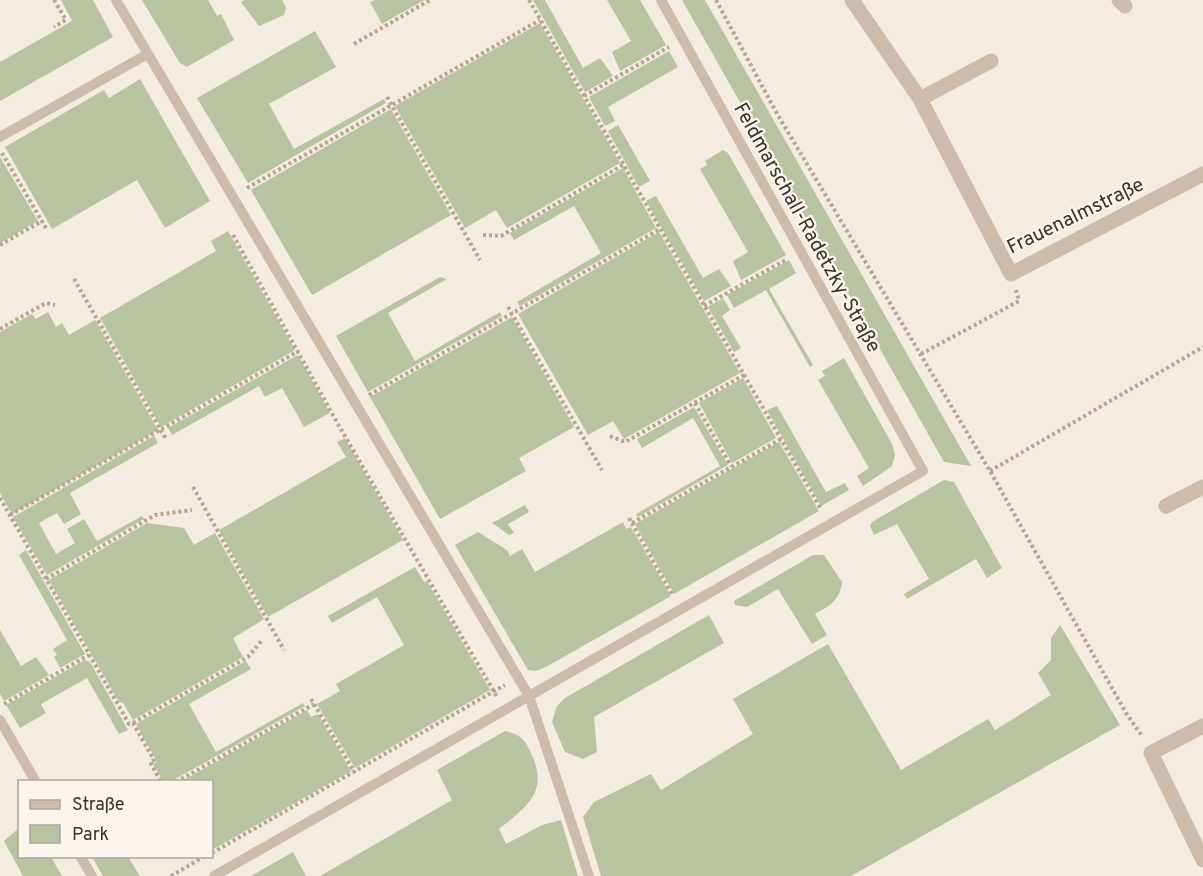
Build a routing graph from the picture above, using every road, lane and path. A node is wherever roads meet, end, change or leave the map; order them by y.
1 (54, 0) edge
2 (116, 0) edge
3 (430, 0) edge
4 (529, 0) edge
5 (660, 0) edge
6 (716, 0) edge
7 (852, 0) edge
8 (540, 20) junction
9 (54, 27) dead end
10 (682, 39) junction
11 (354, 44) dead end
12 (146, 55) junction
13 (991, 62) dead end
14 (584, 96) junction
15 (387, 97) dead end
16 (920, 99) junction
17 (391, 104) junction
18 (0, 137) edge
19 (0, 149) edge
20 (623, 165) junction
21 (1203, 174) edge
22 (231, 197) junction
23 (42, 221) junction
24 (660, 229) junction
25 (47, 230) dead end
26 (230, 231) dead end
27 (483, 235) dead end
28 (0, 245) edge
29 (801, 251) junction
30 (480, 260) dead end
31 (1011, 274) junction
32 (74, 279) dead end
33 (55, 304) dead end
34 (704, 306) junction
35 (508, 307) dead end
36 (512, 313) junction
37 (0, 329) edge
38 (317, 341) junction
39 (1203, 347) edge
40 (298, 351) junction
41 (921, 354) junction
42 (744, 375) junction
43 (695, 403) junction
44 (354, 404) junction
45 (160, 430) junction
46 (610, 436) dead end
47 (166, 439) dead end
48 (780, 439) junction
49 (731, 466) junction
50 (602, 470) dead end
51 (990, 471) junction
52 (193, 487) dead end
53 (1203, 487) edge
54 (0, 498) edge
55 (1166, 506) dead end
56 (192, 510) dead end
57 (10, 515) junction
58 (629, 518) dead end
59 (632, 523) junction
60 (830, 525) junction
61 (46, 579) junction
62 (681, 610) junction
63 (263, 639) dead end
64 (284, 650) dead end
65 (89, 655) junction
66 (518, 677) junction
67 (494, 691) junction
68 (529, 696) junction
69 (311, 699) dead end
70 (314, 704) junction
71 (0, 706) edge
72 (505, 710) junction
73 (0, 720) edge
74 (133, 723) junction
75 (1203, 726) edge
76 (1151, 753) junction
77 (354, 771) junction
78 (35, 780) edge
79 (160, 780) edge
80 (180, 780) edge
81 (366, 790) junction
82 (213, 852) edge
83 (81, 858) edge
84 (202, 858) edge
85 (1203, 860) edge
86 (92, 876) edge
87 (171, 876) edge
88 (214, 876) edge
89 (589, 876) edge

1 - 9 path
2 - 12 lane
3 - 11 path
4 - 8 path
5 - 10 lane, Feldmarschall-Radetzky-Straße
6 - 41 path
7 - 16 street, Frauenalmstraße
8 - 14 path
8 - 17 path
10 - 14 path
10 - 29 lane, Feldmarschall-Radetzky-Straße
12 - 18 lane
12 - 22 lane
13 - 16 street
14 - 20 path
15 - 17 path
16 - 31 street, Frauenalmstraße
17 - 22 path
17 - 30 path
19 - 23 path
20 - 24 path
20 - 27 path
21 - 31 street, Frauenalmstraße
22 - 38 lane
23 - 25 path
23 - 28 path
24 - 34 path
24 - 36 path
26 - 40 path
29 - 34 path
29 - 60 lane, Feldmarschall-Radetzky-Straße
31 - 41 path
32 - 45 path
33 - 37 path
34 - 42 path
35 - 36 path
36 - 44 path
36 - 50 path
38 - 40 path
38 - 44 lane
39 - 51 path
40 - 45 path
40 - 67 path
41 - 51 path
42 - 43 path
42 - 48 path
43 - 46 path
43 - 49 path
44 - 66 lane
45 - 47 path
45 - 57 path
48 - 49 path
48 - 60 path
49 - 59 path
51 - 76 path
52 - 64 path
53 - 55 street
54 - 57 path
56 - 61 path
57 - 61 path
58 - 59 path
59 - 62 path
60 - 62 lane
61 - 65 path
62 - 68 lane
63 - 74 path
65 - 71 path
65 - 74 path
66 - 67 path
66 - 68 lane
67 - 72 path
67 - 77 path
68 - 72 lane
68 - 89 lane
69 - 70 path
70 - 77 path
70 - 80 path
72 - 81 lane
73 - 78 lane
74 - 79 path
75 - 76 street
76 - 85 street
77 - 81 path
77 - 82 path
81 - 88 lane
83 - 86 lane
84 - 87 path

